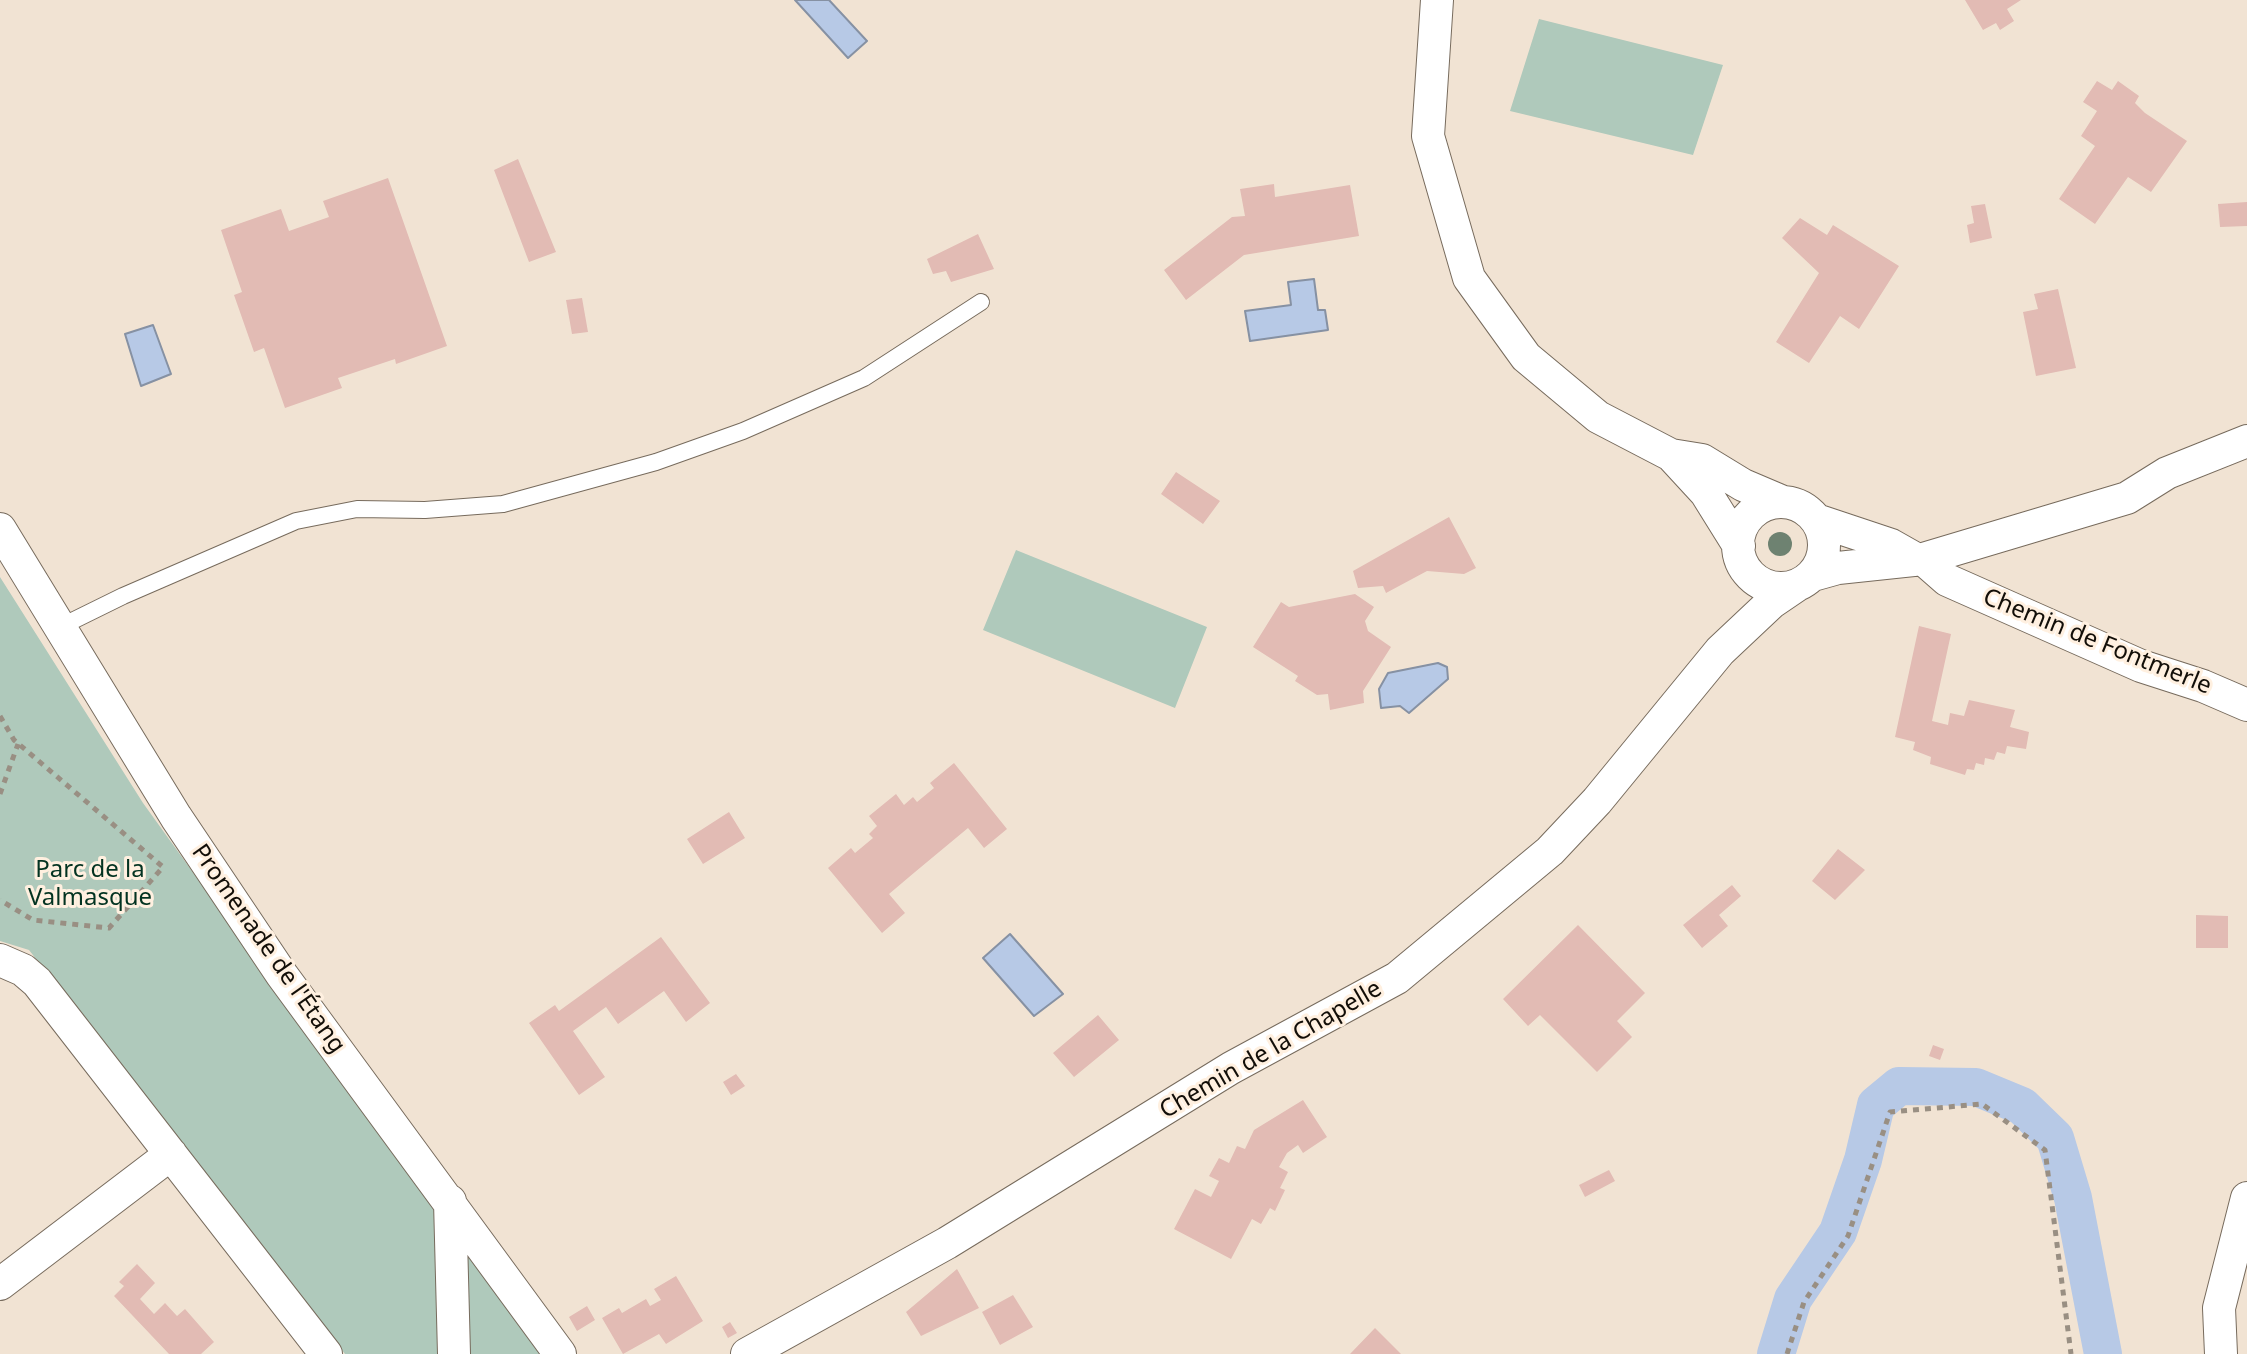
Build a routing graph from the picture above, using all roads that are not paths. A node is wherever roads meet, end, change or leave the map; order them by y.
1 (1437, 0) edge
2 (981, 302) dead end
3 (2247, 441) edge
4 (1671, 455) junction
5 (1783, 502) junction
6 (1816, 520) junction
7 (0, 529) edge
8 (1741, 556) junction
9 (1918, 559) junction
10 (1804, 580) junction
11 (60, 627) junction
12 (1720, 651) junction
13 (2247, 705) edge
14 (0, 960) edge
15 (171, 1154) junction
16 (2247, 1198) edge
17 (450, 1201) junction
18 (0, 1284) edge
19 (326, 1354) edge
20 (454, 1354) edge
21 (560, 1354) edge
22 (747, 1354) edge
23 (2221, 1354) edge

1 - 4 street
2 - 11 lane
3 - 9 street
4 - 5 street
4 - 8 street
5 - 6 street
5 - 8 street
6 - 9 street, Chemin de Fontmerle
6 - 10 street
7 - 11 street, Promenade de l'Étang
8 - 10 street
8 - 12 street, Chemin de la Chapelle
9 - 10 street
9 - 13 street, Chemin de Fontmerle
10 - 12 street, Chemin de la Chapelle
11 - 17 street, Promenade de l'Étang
12 - 22 street, Chemin de la Chapelle
14 - 15 street
15 - 18 street
15 - 19 street
16 - 23 street
17 - 20 street
17 - 21 street, Promenade de l'Étang

